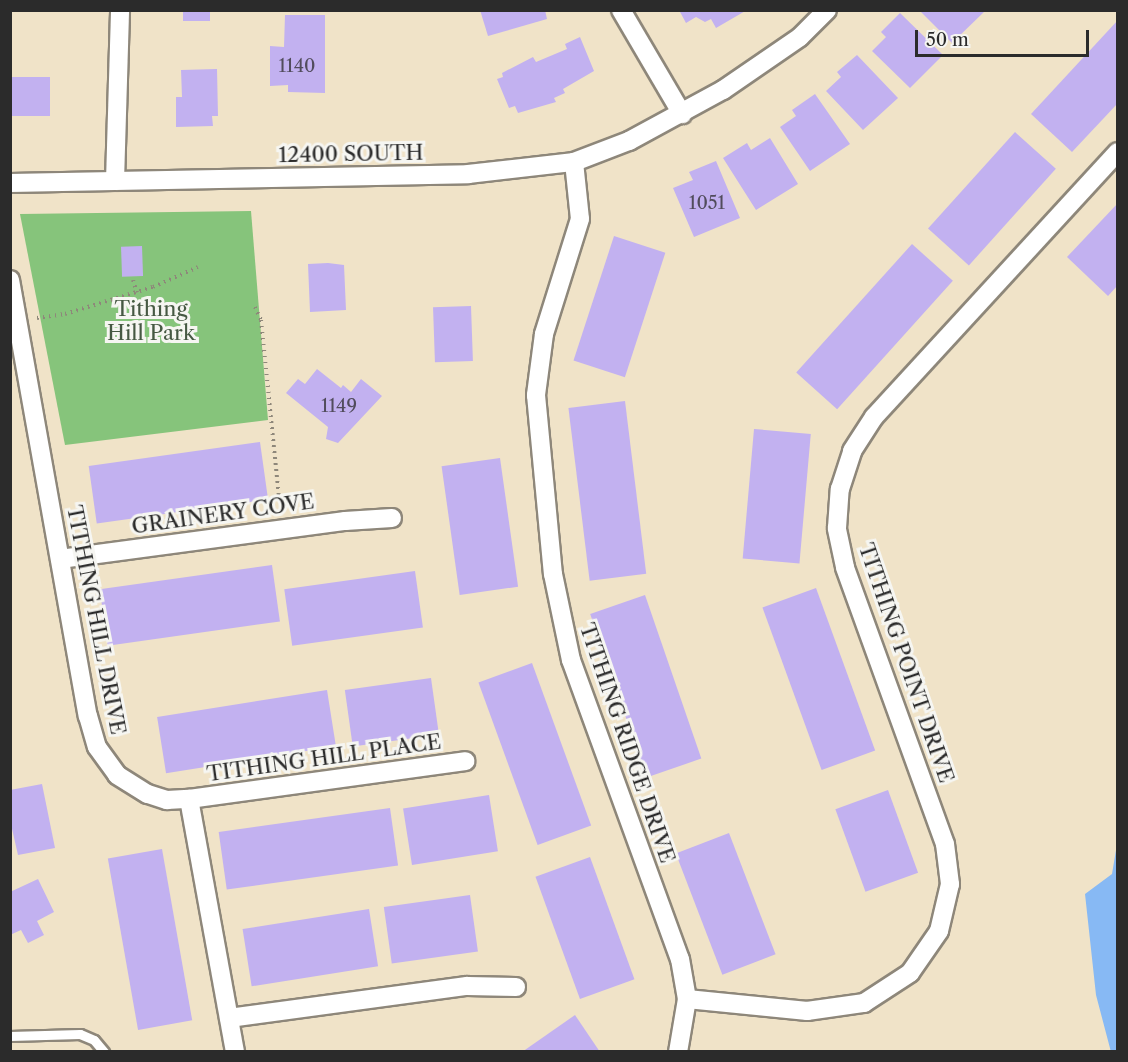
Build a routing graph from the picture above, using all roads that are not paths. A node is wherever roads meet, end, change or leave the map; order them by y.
1 (120, 10) edge
2 (621, 10) edge
3 (827, 10) edge
4 (682, 114) junction
5 (1118, 152) edge
6 (574, 162) junction
7 (116, 181) junction
8 (10, 183) edge
9 (10, 280) edge
10 (392, 518) dead end
11 (60, 559) junction
12 (465, 761) dead end
13 (189, 799) junction
14 (516, 987) dead end
15 (687, 999) junction
16 (229, 1018) junction
17 (10, 1036) edge
18 (104, 1052) edge
19 (235, 1052) edge
20 (678, 1052) edge

1 - 7 street
2 - 4 street
3 - 4 street, 12400 SOUTH
4 - 6 street, 12400 SOUTH
5 - 15 street, TITHING POINT DRIVE
6 - 7 street, 12400 SOUTH
6 - 15 street, TITHING RIDGE DRIVE
7 - 8 street, 12400 SOUTH
9 - 11 street, TITHING HILL DRIVE
10 - 11 street, GRAINERY COVE
11 - 13 street, TITHING HILL DRIVE
12 - 13 street, TITHING HILL PLACE
13 - 16 street
14 - 16 street
15 - 20 street, TITHING RIDGE DRIVE
16 - 19 street
17 - 18 lane

